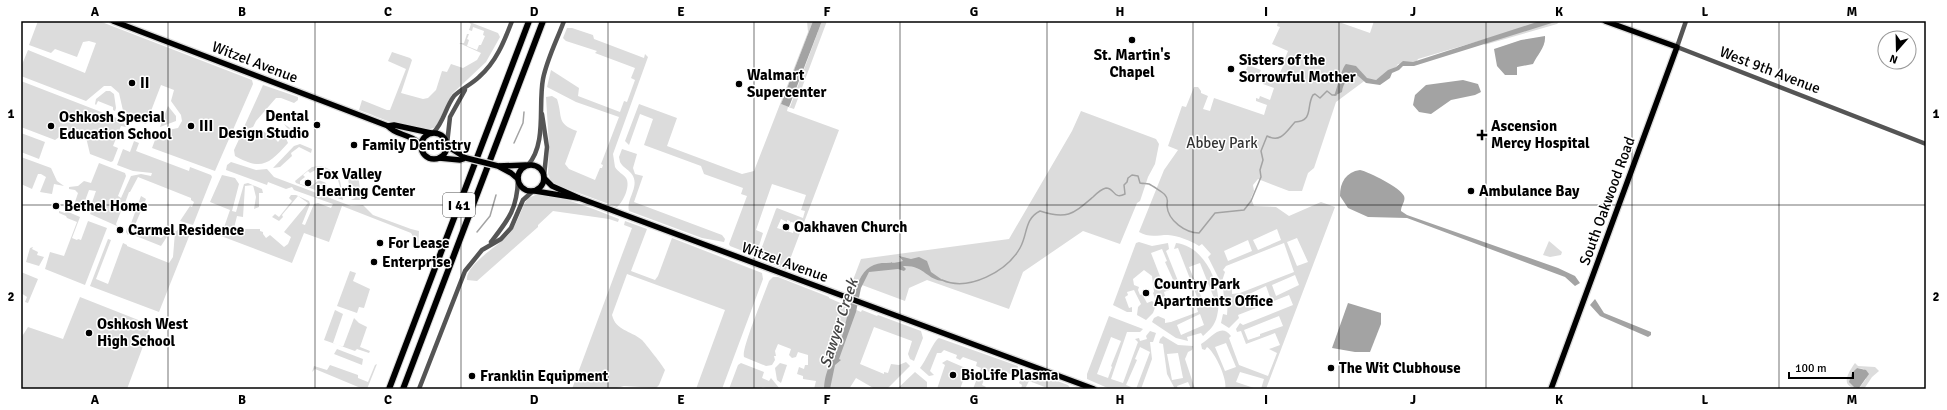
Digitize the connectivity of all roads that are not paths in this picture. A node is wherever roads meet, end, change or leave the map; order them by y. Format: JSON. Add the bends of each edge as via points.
{"nodes":[{"id":1,"x":112,"y":21,"type":"edge"},
{"id":2,"x":512,"y":21,"type":"edge"},
{"id":3,"x":529,"y":21,"type":"edge"},
{"id":4,"x":543,"y":21,"type":"edge"},
{"id":5,"x":564,"y":21,"type":"edge"},
{"id":6,"x":1605,"y":21,"type":"edge"},
{"id":7,"x":1686,"y":21,"type":"edge"},
{"id":8,"x":1677,"y":47,"type":"junction"},
{"id":9,"x":465,"y":89,"type":"junction"},
{"id":10,"x":541,"y":111,"type":"junction"},
{"id":11,"x":388,"y":126,"type":"junction"},
{"id":12,"x":432,"y":133,"type":"junction"},
{"id":13,"x":1926,"y":144,"type":"edge"},
{"id":14,"x":447,"y":145,"type":"junction"},
{"id":15,"x":422,"y":146,"type":"junction"},
{"id":16,"x":440,"y":158,"type":"junction"},
{"id":17,"x":466,"y":158,"type":"junction"},
{"id":18,"x":527,"y":165,"type":"junction"},
{"id":19,"x":498,"y":166,"type":"junction"},
{"id":20,"x":544,"y":177,"type":"junction"},
{"id":21,"x":518,"y":180,"type":"junction"},
{"id":22,"x":534,"y":191,"type":"junction"},
{"id":23,"x":579,"y":198,"type":"junction"},
{"id":24,"x":490,"y":244,"type":"junction"},
{"id":25,"x":389,"y":389,"type":"edge"},
{"id":26,"x":403,"y":389,"type":"edge"},
{"id":27,"x":419,"y":389,"type":"edge"},
{"id":28,"x":1094,"y":389,"type":"edge"},
{"id":29,"x":1551,"y":389,"type":"edge"}],
"edges":[{"from":1,"to":11,"type":"main road","name":"Witzel Avenue"},
{"from":2,"to":9,"type":"street","via":[[495,58]]},
{"from":3,"to":25,"type":"highway","number":"I 41"},
{"from":4,"to":26,"type":"highway","number":"I 41"},
{"from":5,"to":10,"type":"street","via":[[543,77]]},
{"from":6,"to":8,"type":"main road","name":"West 9th Avenue"},
{"from":7,"to":8,"type":"street","name":"South Oakwood Road"},
{"from":8,"to":13,"type":"street","name":"West 9th Avenue"},
{"from":8,"to":29,"type":"main road","name":"South Oakwood Road"},
{"from":9,"to":12,"type":"street","via":[[453,97],[440,126]]},
{"from":9,"to":14,"type":"street","via":[[450,117]]},
{"from":10,"to":18,"type":"street","via":[[537,154]]},
{"from":10,"to":20,"type":"street","via":[[546,147]]},
{"from":11,"to":12,"type":"main road","name":"Witzel Avenue"},
{"from":11,"to":15,"type":"main road","name":"Witzel Avenue","via":[[391,130],[412,137]]},
{"from":12,"to":14,"type":"main road","via":[[440,135]]},
{"from":12,"to":15,"type":"main road","via":[[424,139]]},
{"from":14,"to":16,"type":"main road"},
{"from":14,"to":17,"type":"main road"},
{"from":15,"to":16,"type":"main road","via":[[427,157]]},
{"from":16,"to":17,"type":"main road"},
{"from":17,"to":19,"type":"main road","bridge":true},
{"from":18,"to":19,"type":"main road"},
{"from":18,"to":20,"type":"main road","via":[[539,168]]},
{"from":18,"to":21,"type":"main road","via":[[521,169]]},
{"from":19,"to":21,"type":"main road"},
{"from":20,"to":22,"type":"main road","via":[[542,185]]},
{"from":20,"to":23,"type":"main road","name":"Witzel Avenue","via":[[552,186]]},
{"from":21,"to":22,"type":"main road","via":[[523,188]]},
{"from":21,"to":24,"type":"street","via":[[512,213]]},
{"from":22,"to":23,"type":"main road","name":"Witzel Avenue"},
{"from":22,"to":24,"type":"street","via":[[524,200],[511,228],[501,239]]},
{"from":23,"to":28,"type":"main road","name":"Witzel Avenue"},
{"from":24,"to":27,"type":"street","via":[[477,255],[465,271]]}]}
